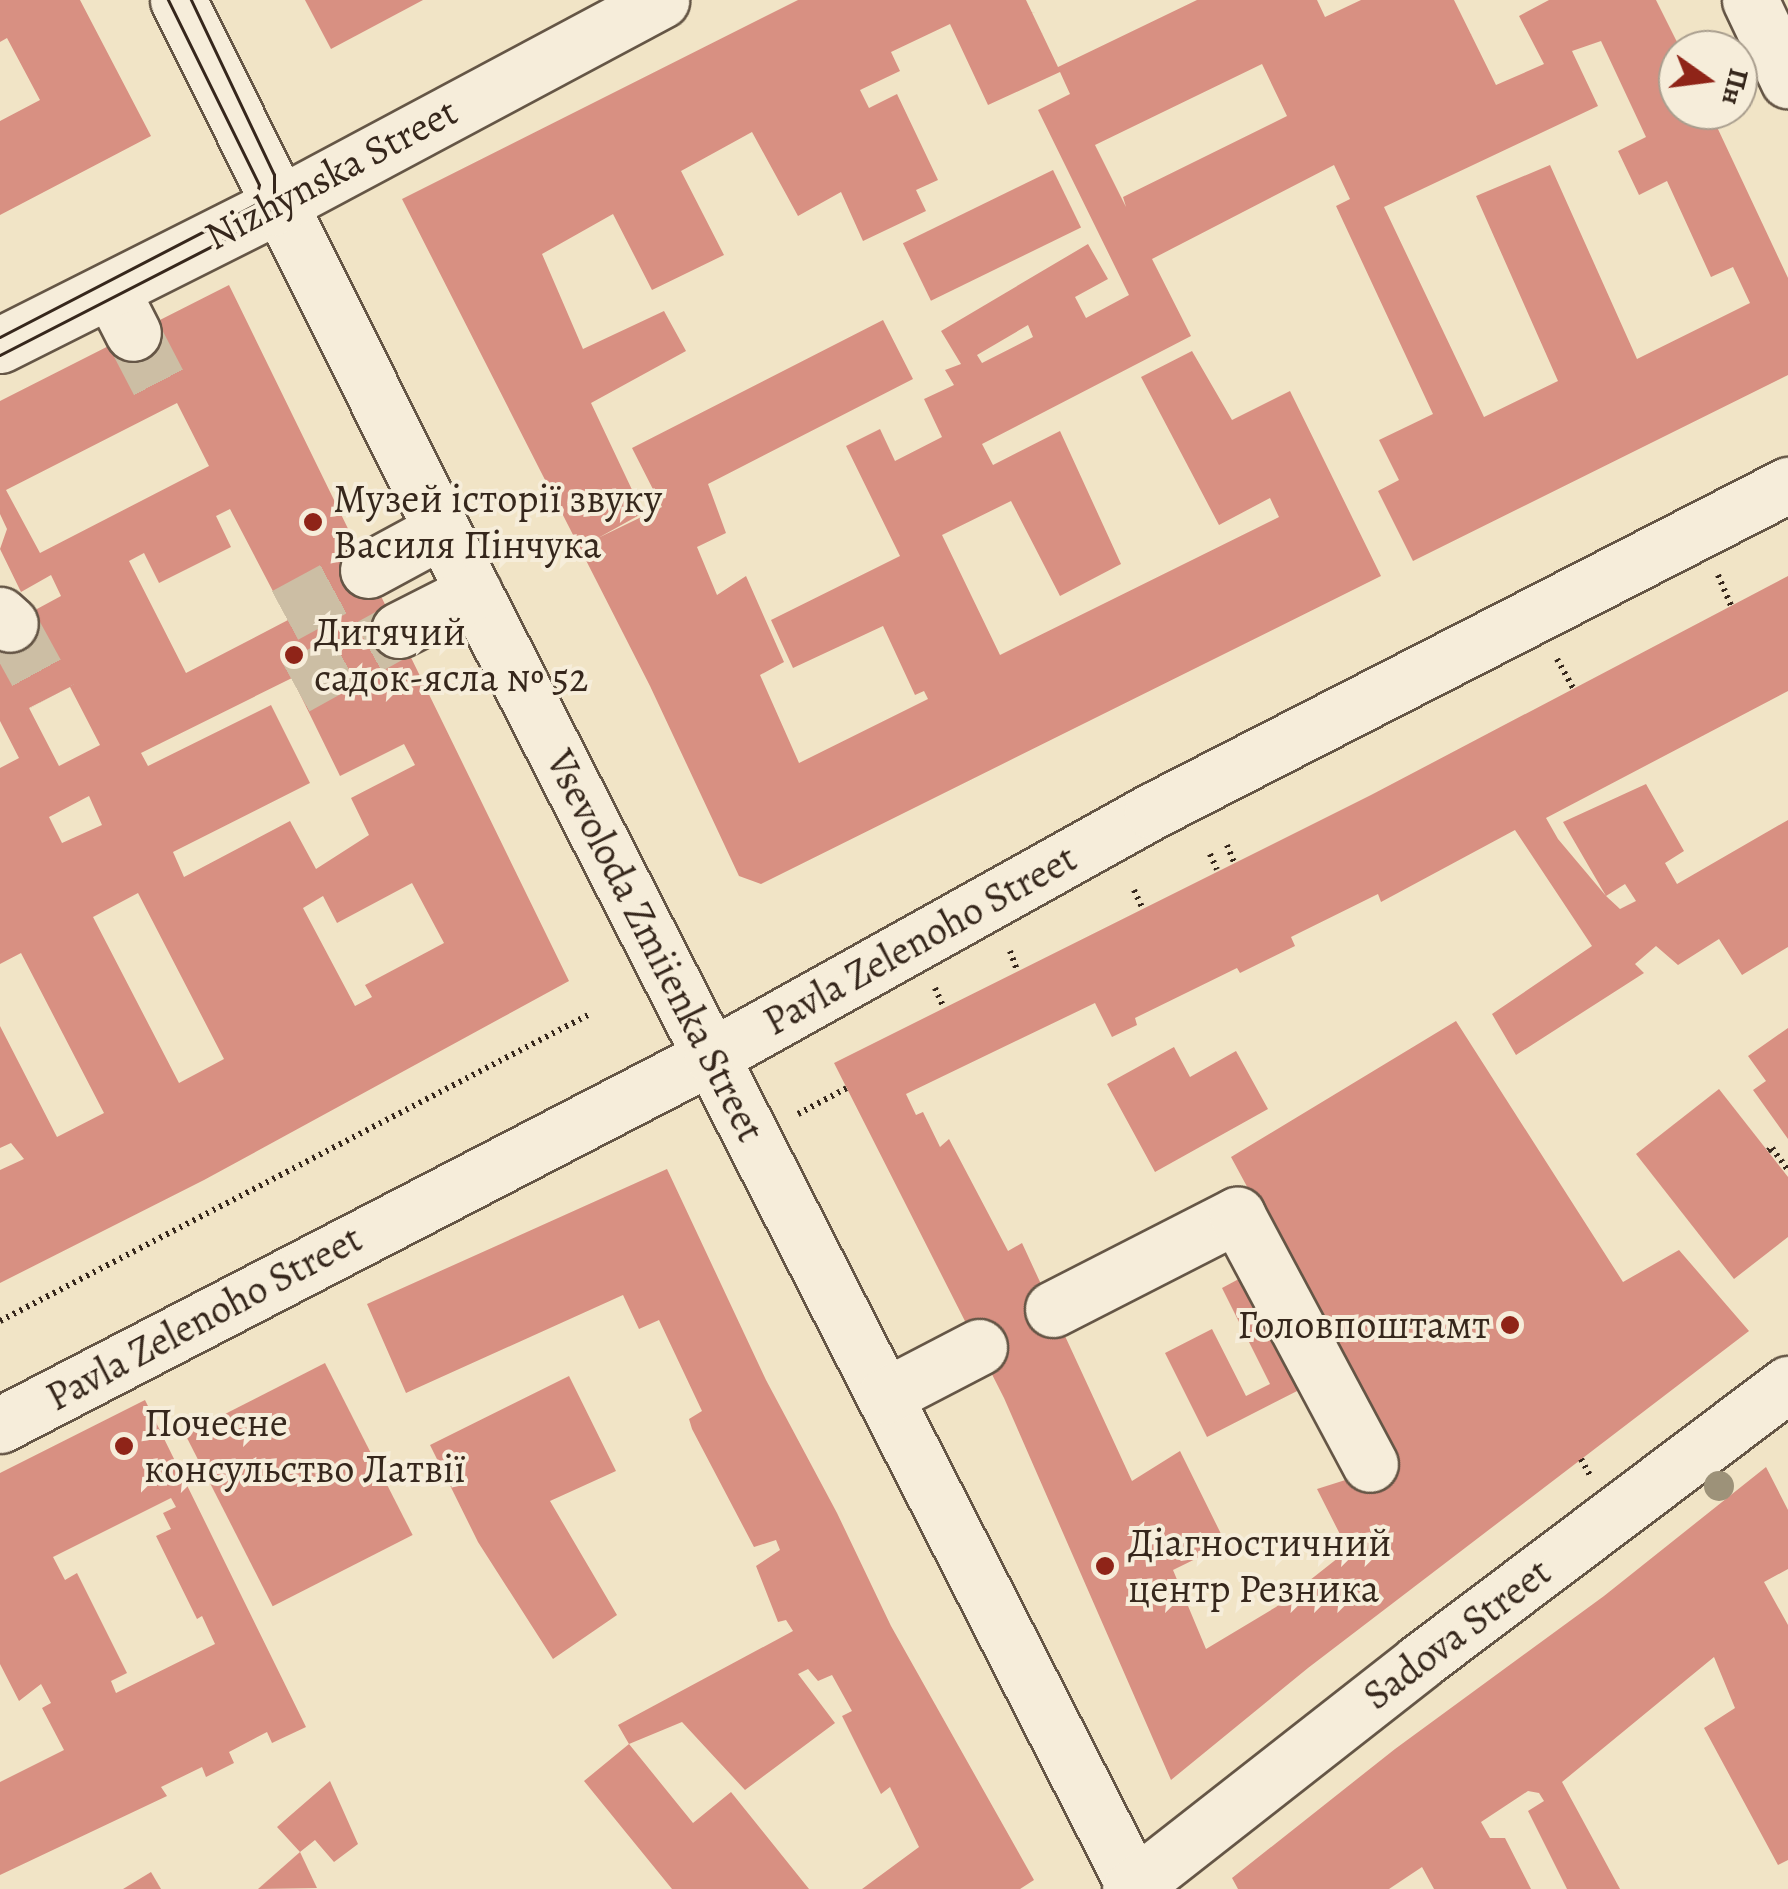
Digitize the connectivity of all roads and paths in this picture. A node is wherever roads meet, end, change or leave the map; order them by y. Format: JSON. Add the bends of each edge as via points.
{"nodes":[{"id":1,"x":178,"y":0,"type":"edge"},
{"id":2,"x":661,"y":0,"type":"edge"},
{"id":3,"x":1750,"y":0,"type":"edge"},
{"id":4,"x":1788,"y":80,"type":"edge"},
{"id":5,"x":278,"y":204,"type":"junction"},
{"id":6,"x":0,"y":345,"type":"edge"},
{"id":7,"x":1788,"y":485,"type":"edge"},
{"id":8,"x":442,"y":530,"type":"junction"},
{"id":9,"x":368,"y":570,"type":"tunnel mouth"},
{"id":10,"x":1718,"y":575,"type":"dead end"},
{"id":11,"x":474,"y":592,"type":"junction"},
{"id":12,"x":1730,"y":606,"type":"dead end"},
{"id":13,"x":399,"y":630,"type":"tunnel mouth"},
{"id":14,"x":1556,"y":659,"type":"dead end"},
{"id":15,"x":1573,"y":688,"type":"dead end"},
{"id":16,"x":1227,"y":846,"type":"dead end"},
{"id":17,"x":1210,"y":854,"type":"dead end"},
{"id":18,"x":1234,"y":862,"type":"dead end"},
{"id":19,"x":1218,"y":870,"type":"dead end"},
{"id":20,"x":1134,"y":890,"type":"dead end"},
{"id":21,"x":1142,"y":908,"type":"dead end"},
{"id":22,"x":1010,"y":952,"type":"dead end"},
{"id":23,"x":1018,"y":970,"type":"dead end"},
{"id":24,"x":935,"y":988,"type":"dead end"},
{"id":25,"x":944,"y":1008,"type":"dead end"},
{"id":26,"x":590,"y":1014,"type":"dead end"},
{"id":27,"x":712,"y":1056,"type":"junction"},
{"id":28,"x":847,"y":1088,"type":"dead end"},
{"id":29,"x":798,"y":1114,"type":"dead end"},
{"id":30,"x":1768,"y":1151,"type":"dead end"},
{"id":31,"x":1788,"y":1170,"type":"edge"},
{"id":32,"x":1053,"y":1310,"type":"dead end"},
{"id":33,"x":0,"y":1320,"type":"edge"},
{"id":34,"x":980,"y":1347,"type":"dead end"},
{"id":35,"x":1788,"y":1384,"type":"edge"},
{"id":36,"x":885,"y":1396,"type":"junction"},
{"id":37,"x":0,"y":1425,"type":"edge"},
{"id":38,"x":1370,"y":1464,"type":"dead end"},
{"id":39,"x":1134,"y":1888,"type":"edge"}],
"edges":[{"from":1,"to":5,"type":"street","name":"Vsevoloda Zmiienka Street"},
{"from":2,"to":5,"type":"street","name":"Nizhynska Street"},
{"from":3,"to":4,"type":"street"},
{"from":5,"to":6,"type":"street","name":"Nizhynska Street","via":[[122,311]]},
{"from":5,"to":8,"type":"street","name":"Vsevoloda Zmiienka Street"},
{"from":7,"to":27,"type":"street","name":"Pavla Zelenoho Street","via":[[1152,810]]},
{"from":8,"to":9,"type":"street"},
{"from":8,"to":11,"type":"street","name":"Vsevoloda Zmiienka Street"},
{"from":10,"to":12,"type":"path"},
{"from":11,"to":13,"type":"street"},
{"from":11,"to":27,"type":"street","name":"Vsevoloda Zmiienka Street"},
{"from":14,"to":15,"type":"path"},
{"from":16,"to":18,"type":"path"},
{"from":17,"to":19,"type":"path"},
{"from":20,"to":21,"type":"path"},
{"from":22,"to":23,"type":"path"},
{"from":24,"to":25,"type":"path"},
{"from":26,"to":33,"type":"path"},
{"from":27,"to":36,"type":"street","name":"Vsevoloda Zmiienka Street"},
{"from":27,"to":37,"type":"street","name":"Pavla Zelenoho Street"},
{"from":28,"to":29,"type":"path"},
{"from":30,"to":31,"type":"path"},
{"from":32,"to":38,"type":"street","via":[[1237,1215]]},
{"from":34,"to":36,"type":"street"},
{"from":35,"to":39,"type":"street","name":"Sadova Street","via":[[1419,1662]]},
{"from":36,"to":39,"type":"street","name":"Vsevoloda Zmiienka Street"}]}
